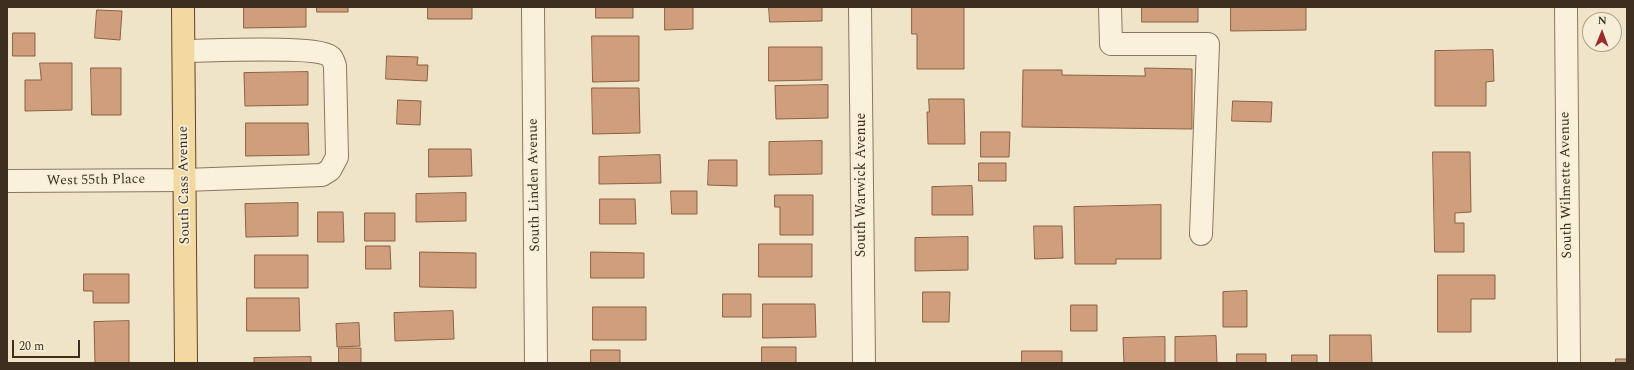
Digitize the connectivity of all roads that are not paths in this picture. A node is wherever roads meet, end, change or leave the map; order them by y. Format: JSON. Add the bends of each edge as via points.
{"nodes":[{"id":1,"x":183,"y":7,"type":"edge"},
{"id":2,"x":533,"y":7,"type":"edge"},
{"id":3,"x":860,"y":7,"type":"edge"},
{"id":4,"x":1110,"y":7,"type":"edge"},
{"id":5,"x":1566,"y":7,"type":"edge"},
{"id":6,"x":184,"y":51,"type":"junction"},
{"id":7,"x":185,"y":180,"type":"junction"},
{"id":8,"x":7,"y":181,"type":"edge"},
{"id":9,"x":1201,"y":234,"type":"dead end"},
{"id":10,"x":186,"y":363,"type":"edge"},
{"id":11,"x":536,"y":363,"type":"edge"},
{"id":12,"x":864,"y":363,"type":"edge"},
{"id":13,"x":1569,"y":363,"type":"edge"}],
"edges":[{"from":1,"to":6,"type":"main road","name":"South Cass Avenue"},
{"from":2,"to":11,"type":"street","name":"South Linden Avenue"},
{"from":3,"to":12,"type":"street","name":"South Warwick Avenue"},
{"from":4,"to":9,"type":"street","via":[[1110,44],[1208,44]]},
{"from":5,"to":13,"type":"street","name":"South Wilmette Avenue"},
{"from":6,"to":7,"type":"main road","name":"South Cass Avenue"},
{"from":6,"to":7,"type":"street","name":"West 55th Place","via":[[300,50],[320,52],[331,57],[335,66],[337,157],[330,170],[322,175]]},
{"from":7,"to":8,"type":"street","name":"West 55th Place"},
{"from":7,"to":10,"type":"main road","name":"South Cass Avenue"}]}
